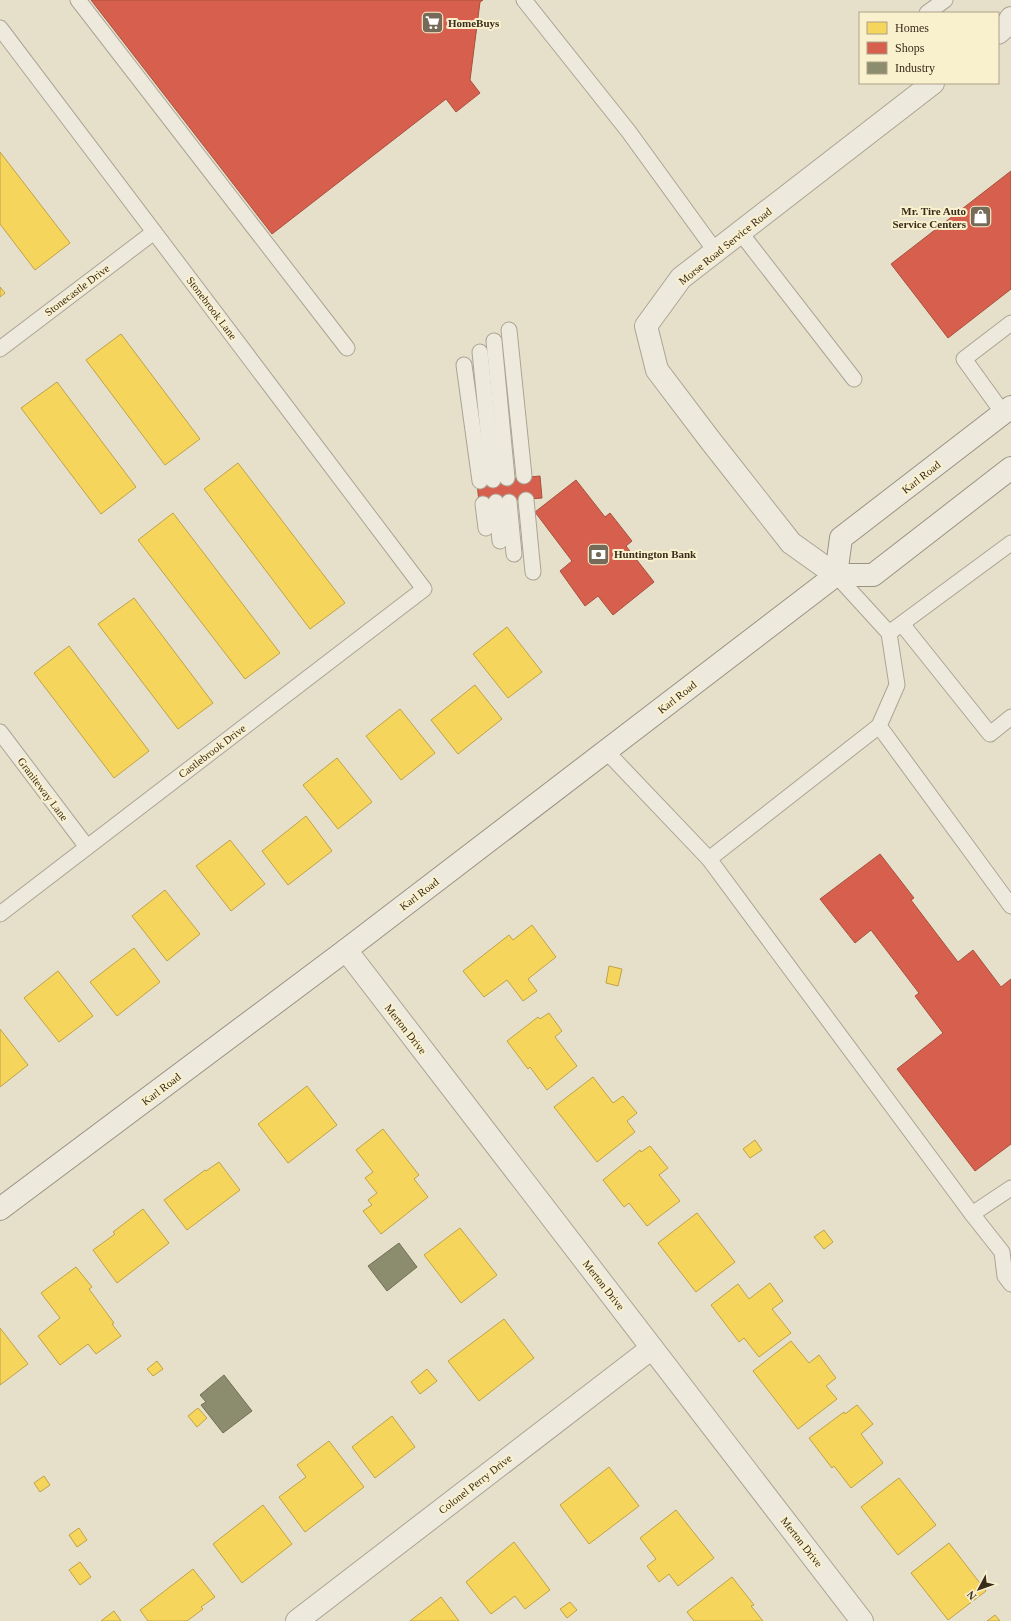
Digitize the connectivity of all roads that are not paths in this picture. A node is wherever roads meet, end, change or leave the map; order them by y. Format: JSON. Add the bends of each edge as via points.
{"nodes":[{"id":1,"x":78,"y":0,"type":"edge"},
{"id":2,"x":524,"y":0,"type":"edge"},
{"id":3,"x":945,"y":0,"type":"edge"},
{"id":4,"x":928,"y":12,"type":"edge"},
{"id":5,"x":0,"y":28,"type":"edge"},
{"id":6,"x":932,"y":84,"type":"edge"},
{"id":7,"x":154,"y":232,"type":"junction"},
{"id":8,"x":740,"y":232,"type":"junction"},
{"id":9,"x":716,"y":252,"type":"junction"},
{"id":10,"x":1011,"y":323,"type":"edge"},
{"id":11,"x":510,"y":330,"type":"dead end"},
{"id":12,"x":494,"y":341,"type":"dead end"},
{"id":13,"x":347,"y":348,"type":"dead end"},
{"id":14,"x":0,"y":349,"type":"edge"},
{"id":15,"x":480,"y":352,"type":"dead end"},
{"id":16,"x":464,"y":365,"type":"dead end"},
{"id":17,"x":854,"y":379,"type":"dead end"},
{"id":18,"x":1007,"y":410,"type":"edge"},
{"id":19,"x":1011,"y":468,"type":"edge"},
{"id":20,"x":524,"y":476,"type":"dead end"},
{"id":21,"x":493,"y":480,"type":"junction"},
{"id":22,"x":526,"y":500,"type":"dead end"},
{"id":23,"x":496,"y":503,"type":"junction"},
{"id":24,"x":486,"y":528,"type":"dead end"},
{"id":25,"x":500,"y":541,"type":"dead end"},
{"id":26,"x":1011,"y":543,"type":"edge"},
{"id":27,"x":514,"y":554,"type":"dead end"},
{"id":28,"x":534,"y":572,"type":"dead end"},
{"id":29,"x":836,"y":575,"type":"junction"},
{"id":30,"x":424,"y":589,"type":"joint"},
{"id":31,"x":902,"y":624,"type":"junction"},
{"id":32,"x":889,"y":633,"type":"junction"},
{"id":33,"x":1011,"y":718,"type":"edge"},
{"id":34,"x":879,"y":726,"type":"junction"},
{"id":35,"x":0,"y":732,"type":"edge"},
{"id":36,"x":607,"y":752,"type":"junction"},
{"id":37,"x":87,"y":847,"type":"junction"},
{"id":38,"x":709,"y":859,"type":"junction"},
{"id":39,"x":1011,"y":906,"type":"edge"},
{"id":40,"x":0,"y":914,"type":"edge"},
{"id":41,"x":346,"y":950,"type":"junction"},
{"id":42,"x":1011,"y":1188,"type":"edge"},
{"id":43,"x":0,"y":1209,"type":"edge"},
{"id":44,"x":972,"y":1214,"type":"junction"},
{"id":45,"x":1011,"y":1284,"type":"edge"},
{"id":46,"x":652,"y":1348,"type":"junction"},
{"id":47,"x":298,"y":1621,"type":"edge"},
{"id":48,"x":862,"y":1621,"type":"edge"}],
"edges":[{"from":1,"to":13,"type":"lane"},
{"from":2,"to":9,"type":"lane","via":[[629,132]]},
{"from":3,"to":4,"type":"lane"},
{"from":5,"to":7,"type":"lane","name":"Stonebrook Lane"},
{"from":6,"to":8,"type":"street","name":"Morse Road Service Road"},
{"from":7,"to":14,"type":"lane","name":"Stonecastle Drive"},
{"from":7,"to":30,"type":"lane","name":"Stonebrook Lane"},
{"from":8,"to":9,"type":"street","name":"Morse Road Service Road"},
{"from":8,"to":17,"type":"lane"},
{"from":9,"to":29,"type":"street","name":"Morse Road Service Road","via":[[681,278],[646,326],[657,370],[791,543]]},
{"from":10,"to":18,"type":"lane","via":[[964,359]]},
{"from":11,"to":20,"type":"lane"},
{"from":12,"to":21,"type":"lane"},
{"from":15,"to":21,"type":"lane"},
{"from":16,"to":21,"type":"lane"},
{"from":18,"to":29,"type":"street","name":"Karl Road","via":[[841,538]]},
{"from":19,"to":29,"type":"street","via":[[873,575]]},
{"from":22,"to":28,"type":"lane"},
{"from":23,"to":24,"type":"lane"},
{"from":23,"to":25,"type":"lane"},
{"from":23,"to":27,"type":"lane"},
{"from":26,"to":31,"type":"lane"},
{"from":29,"to":32,"type":"lane"},
{"from":29,"to":36,"type":"street","name":"Karl Road"},
{"from":30,"to":37,"type":"lane","name":"Castlebrook Drive"},
{"from":31,"to":32,"type":"lane"},
{"from":31,"to":33,"type":"lane","via":[[990,734]]},
{"from":32,"to":34,"type":"lane","via":[[897,685]]},
{"from":34,"to":38,"type":"lane"},
{"from":34,"to":39,"type":"lane"},
{"from":35,"to":37,"type":"lane","name":"Graniteway Lane"},
{"from":36,"to":38,"type":"lane"},
{"from":36,"to":41,"type":"street","name":"Karl Road"},
{"from":37,"to":40,"type":"lane","name":"Castlebrook Drive"},
{"from":38,"to":44,"type":"lane"},
{"from":41,"to":43,"type":"street","name":"Karl Road"},
{"from":41,"to":46,"type":"street","name":"Merton Drive"},
{"from":42,"to":44,"type":"lane"},
{"from":44,"to":45,"type":"lane","via":[[1002,1252],[1004,1276]]},
{"from":46,"to":47,"type":"street","name":"Colonel Perry Drive"},
{"from":46,"to":48,"type":"street","name":"Merton Drive"}]}
